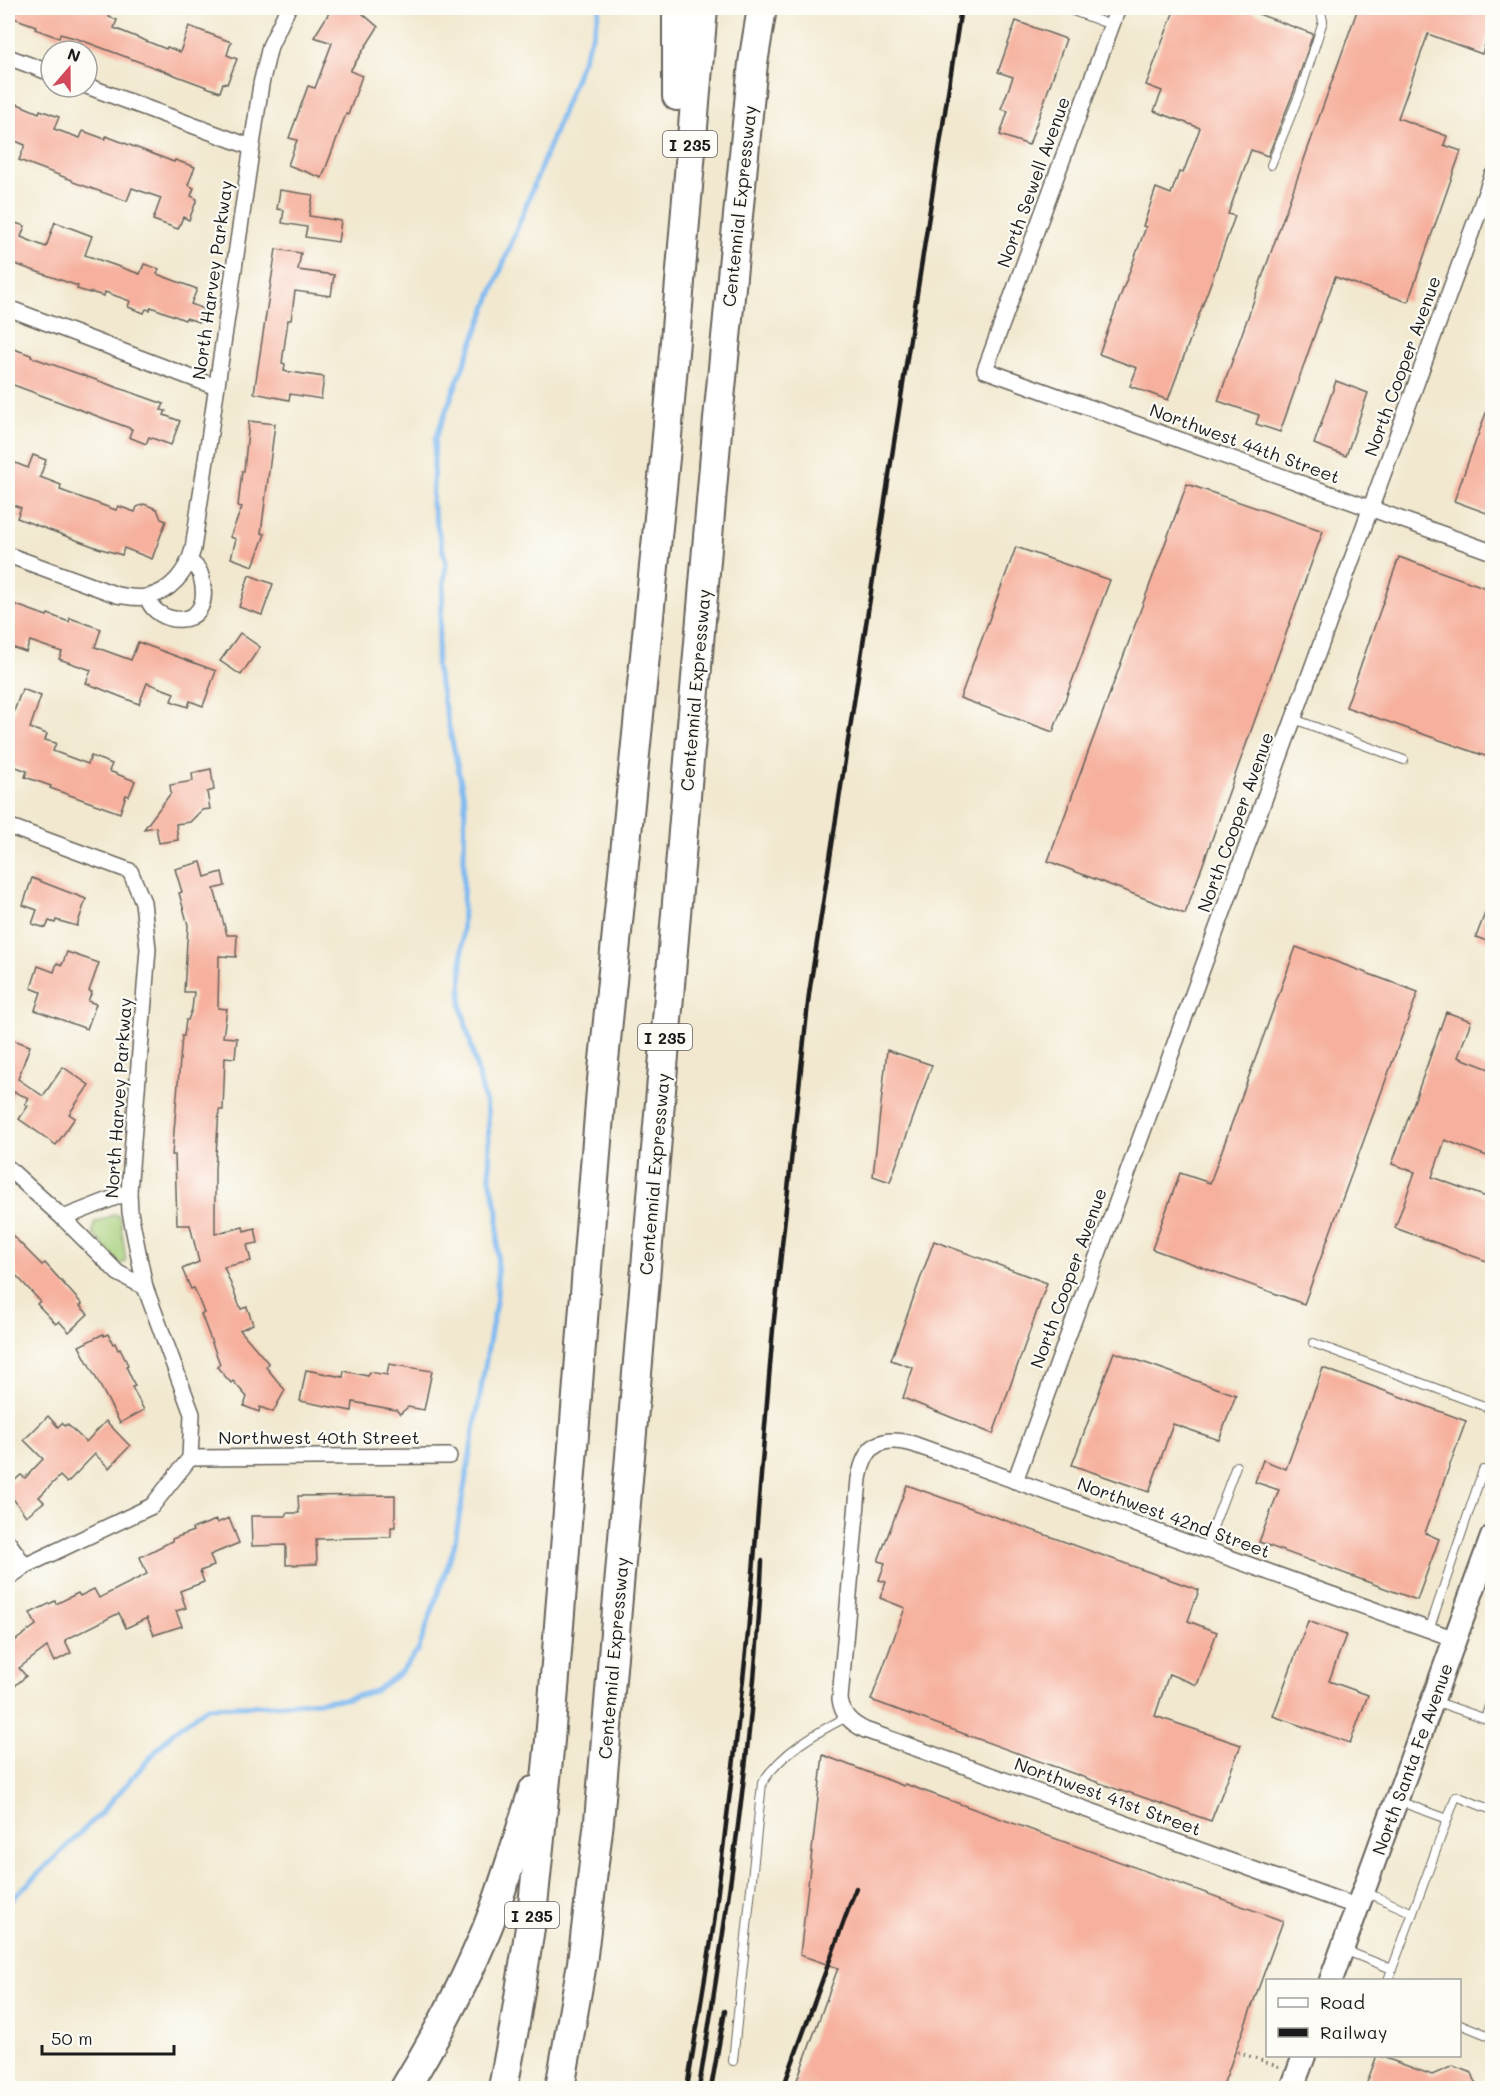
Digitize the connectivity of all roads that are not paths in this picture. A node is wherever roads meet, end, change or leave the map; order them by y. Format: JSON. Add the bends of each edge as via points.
{"nodes":[{"id":1,"x":288,"y":8,"type":"edge"},
{"id":2,"x":676,"y":8,"type":"edge"},
{"id":3,"x":703,"y":8,"type":"edge"},
{"id":4,"x":762,"y":8,"type":"edge"},
{"id":5,"x":1065,"y":8,"type":"edge"},
{"id":6,"x":1118,"y":8,"type":"edge"},
{"id":7,"x":1320,"y":8,"type":"edge"},
{"id":8,"x":1111,"y":25,"type":"junction"},
{"id":9,"x":8,"y":57,"type":"edge"},
{"id":10,"x":39,"y":69,"type":"edge"},
{"id":11,"x":99,"y":91,"type":"edge"},
{"id":12,"x":251,"y":147,"type":"junction"},
{"id":13,"x":1271,"y":165,"type":"dead end"},
{"id":14,"x":1492,"y":176,"type":"edge"},
{"id":15,"x":679,"y":281,"type":"junction"},
{"id":16,"x":8,"y":308,"type":"edge"},
{"id":17,"x":985,"y":370,"type":"joint"},
{"id":18,"x":216,"y":387,"type":"junction"},
{"id":19,"x":1371,"y":508,"type":"junction"},
{"id":20,"x":1492,"y":552,"type":"edge"},
{"id":21,"x":8,"y":555,"type":"edge"},
{"id":22,"x":190,"y":562,"type":"junction"},
{"id":23,"x":147,"y":597,"type":"junction"},
{"id":24,"x":1294,"y":719,"type":"junction"},
{"id":25,"x":1404,"y":760,"type":"dead end"},
{"id":26,"x":8,"y":826,"type":"edge"},
{"id":27,"x":8,"y":1168,"type":"edge"},
{"id":28,"x":129,"y":1192,"type":"junction"},
{"id":29,"x":63,"y":1218,"type":"junction"},
{"id":30,"x":145,"y":1287,"type":"junction"},
{"id":31,"x":1313,"y":1342,"type":"dead end"},
{"id":32,"x":1492,"y":1409,"type":"edge"},
{"id":33,"x":449,"y":1456,"type":"dead end"},
{"id":34,"x":190,"y":1458,"type":"junction"},
{"id":35,"x":1236,"y":1467,"type":"dead end"},
{"id":36,"x":1492,"y":1474,"type":"edge"},
{"id":37,"x":1014,"y":1481,"type":"junction"},
{"id":38,"x":1492,"y":1537,"type":"edge"},
{"id":39,"x":8,"y":1542,"type":"edge"},
{"id":40,"x":1205,"y":1549,"type":"junction"},
{"id":41,"x":25,"y":1566,"type":"junction"},
{"id":42,"x":8,"y":1578,"type":"edge"},
{"id":43,"x":1429,"y":1629,"type":"junction"},
{"id":44,"x":1455,"y":1639,"type":"junction"},
{"id":45,"x":1492,"y":1698,"type":"edge"},
{"id":46,"x":1433,"y":1700,"type":"junction"},
{"id":47,"x":847,"y":1717,"type":"junction"},
{"id":48,"x":1489,"y":1720,"type":"edge"},
{"id":49,"x":550,"y":1740,"type":"junction"},
{"id":50,"x":1397,"y":1800,"type":"junction"},
{"id":51,"x":1492,"y":1810,"type":"edge"},
{"id":52,"x":1448,"y":1819,"type":"junction"},
{"id":53,"x":1361,"y":1899,"type":"junction"},
{"id":54,"x":1413,"y":1912,"type":"junction"},
{"id":55,"x":1342,"y":1949,"type":"junction"},
{"id":56,"x":1392,"y":1969,"type":"junction"},
{"id":57,"x":1331,"y":1979,"type":"edge"},
{"id":58,"x":1388,"y":1979,"type":"edge"},
{"id":59,"x":1461,"y":2024,"type":"edge"},
{"id":60,"x":1492,"y":2037,"type":"edge"},
{"id":61,"x":1303,"y":2057,"type":"edge"},
{"id":62,"x":733,"y":2061,"type":"dead end"},
{"id":63,"x":562,"y":2081,"type":"edge"},
{"id":64,"x":1294,"y":2083,"type":"edge"},
{"id":65,"x":405,"y":2088,"type":"edge"},
{"id":66,"x":503,"y":2088,"type":"edge"}],
"edges":[{"from":1,"to":12,"type":"street","name":"North Harvey Parkway","via":[[265,64]]},
{"from":2,"to":15,"type":"highway"},
{"from":3,"to":15,"type":"highway","number":"I 235"},
{"from":4,"to":63,"type":"highway","name":"Centennial Expressway","number":"I 235","via":[[753,63],[718,419],[599,1821],[582,1963]]},
{"from":5,"to":8,"type":"lane"},
{"from":6,"to":8,"type":"street","name":"North Sewell Avenue"},
{"from":7,"to":13,"type":"lane","via":[[1323,21]]},
{"from":8,"to":17,"type":"street","name":"North Sewell Avenue"},
{"from":9,"to":10,"type":"street"},
{"from":11,"to":12,"type":"street"},
{"from":12,"to":18,"type":"street","name":"North Harvey Parkway"},
{"from":14,"to":19,"type":"street","name":"North Cooper Avenue"},
{"from":15,"to":49,"type":"highway","number":"I 235","via":[[666,448],[601,1090]]},
{"from":16,"to":18,"type":"street"},
{"from":17,"to":19,"type":"street","name":"Northwest 44th Street"},
{"from":18,"to":22,"type":"street","name":"North Harvey Parkway"},
{"from":19,"to":20,"type":"street","name":"Northwest 44th Street"},
{"from":19,"to":24,"type":"street","name":"North Cooper Avenue"},
{"from":21,"to":23,"type":"street","via":[[117,595]]},
{"from":22,"to":23,"type":"street","via":[[176,581]]},
{"from":22,"to":23,"type":"street","via":[[201,573],[204,599],[193,616],[183,619],[159,613],[149,605]]},
{"from":24,"to":25,"type":"lane"},
{"from":24,"to":37,"type":"street","name":"North Cooper Avenue"},
{"from":26,"to":28,"type":"street","name":"North Harvey Parkway","via":[[130,871],[143,902],[148,949]]},
{"from":27,"to":29,"type":"street"},
{"from":28,"to":29,"type":"street"},
{"from":28,"to":30,"type":"street","name":"North Harvey Parkway"},
{"from":29,"to":30,"type":"street","via":[[118,1273]]},
{"from":30,"to":34,"type":"street","name":"North Harvey Parkway","via":[[192,1414]]},
{"from":31,"to":32,"type":"lane"},
{"from":33,"to":34,"type":"street","name":"Northwest 40th Street"},
{"from":34,"to":41,"type":"street","via":[[152,1506]]},
{"from":35,"to":40,"type":"lane"},
{"from":36,"to":43,"type":"lane","via":[[1483,1470]]},
{"from":37,"to":40,"type":"street","name":"Northwest 42nd Street"},
{"from":37,"to":47,"type":"street","name":"Northwest 42nd Street","via":[[900,1440],[878,1443],[864,1458],[840,1699]]},
{"from":38,"to":44,"type":"main road","name":"North Santa Fe Avenue"},
{"from":39,"to":41,"type":"street"},
{"from":40,"to":43,"type":"street","name":"Northwest 42nd Street"},
{"from":41,"to":42,"type":"street"},
{"from":43,"to":44,"type":"street","name":"Northwest 42nd Street"},
{"from":44,"to":46,"type":"main road","name":"North Santa Fe Avenue"},
{"from":45,"to":48,"type":"lane"},
{"from":46,"to":48,"type":"lane"},
{"from":46,"to":50,"type":"main road","name":"North Santa Fe Avenue"},
{"from":47,"to":53,"type":"street","name":"Northwest 41st Street","via":[[872,1732]]},
{"from":47,"to":62,"type":"lane","via":[[809,1738],[770,1771],[762,1783]]},
{"from":49,"to":65,"type":"highway","via":[[493,1913],[458,1993]]},
{"from":49,"to":66,"type":"highway","number":"I 235","via":[[532,1915]]},
{"from":50,"to":52,"type":"lane"},
{"from":50,"to":53,"type":"main road","name":"North Santa Fe Avenue"},
{"from":51,"to":52,"type":"lane","via":[[1456,1797]]},
{"from":52,"to":54,"type":"lane"},
{"from":53,"to":54,"type":"lane"},
{"from":53,"to":55,"type":"main road","name":"North Santa Fe Avenue"},
{"from":54,"to":56,"type":"lane"},
{"from":55,"to":56,"type":"lane"},
{"from":55,"to":57,"type":"main road","name":"North Santa Fe Avenue"},
{"from":56,"to":58,"type":"lane"},
{"from":59,"to":60,"type":"lane"},
{"from":61,"to":64,"type":"main road"}]}
